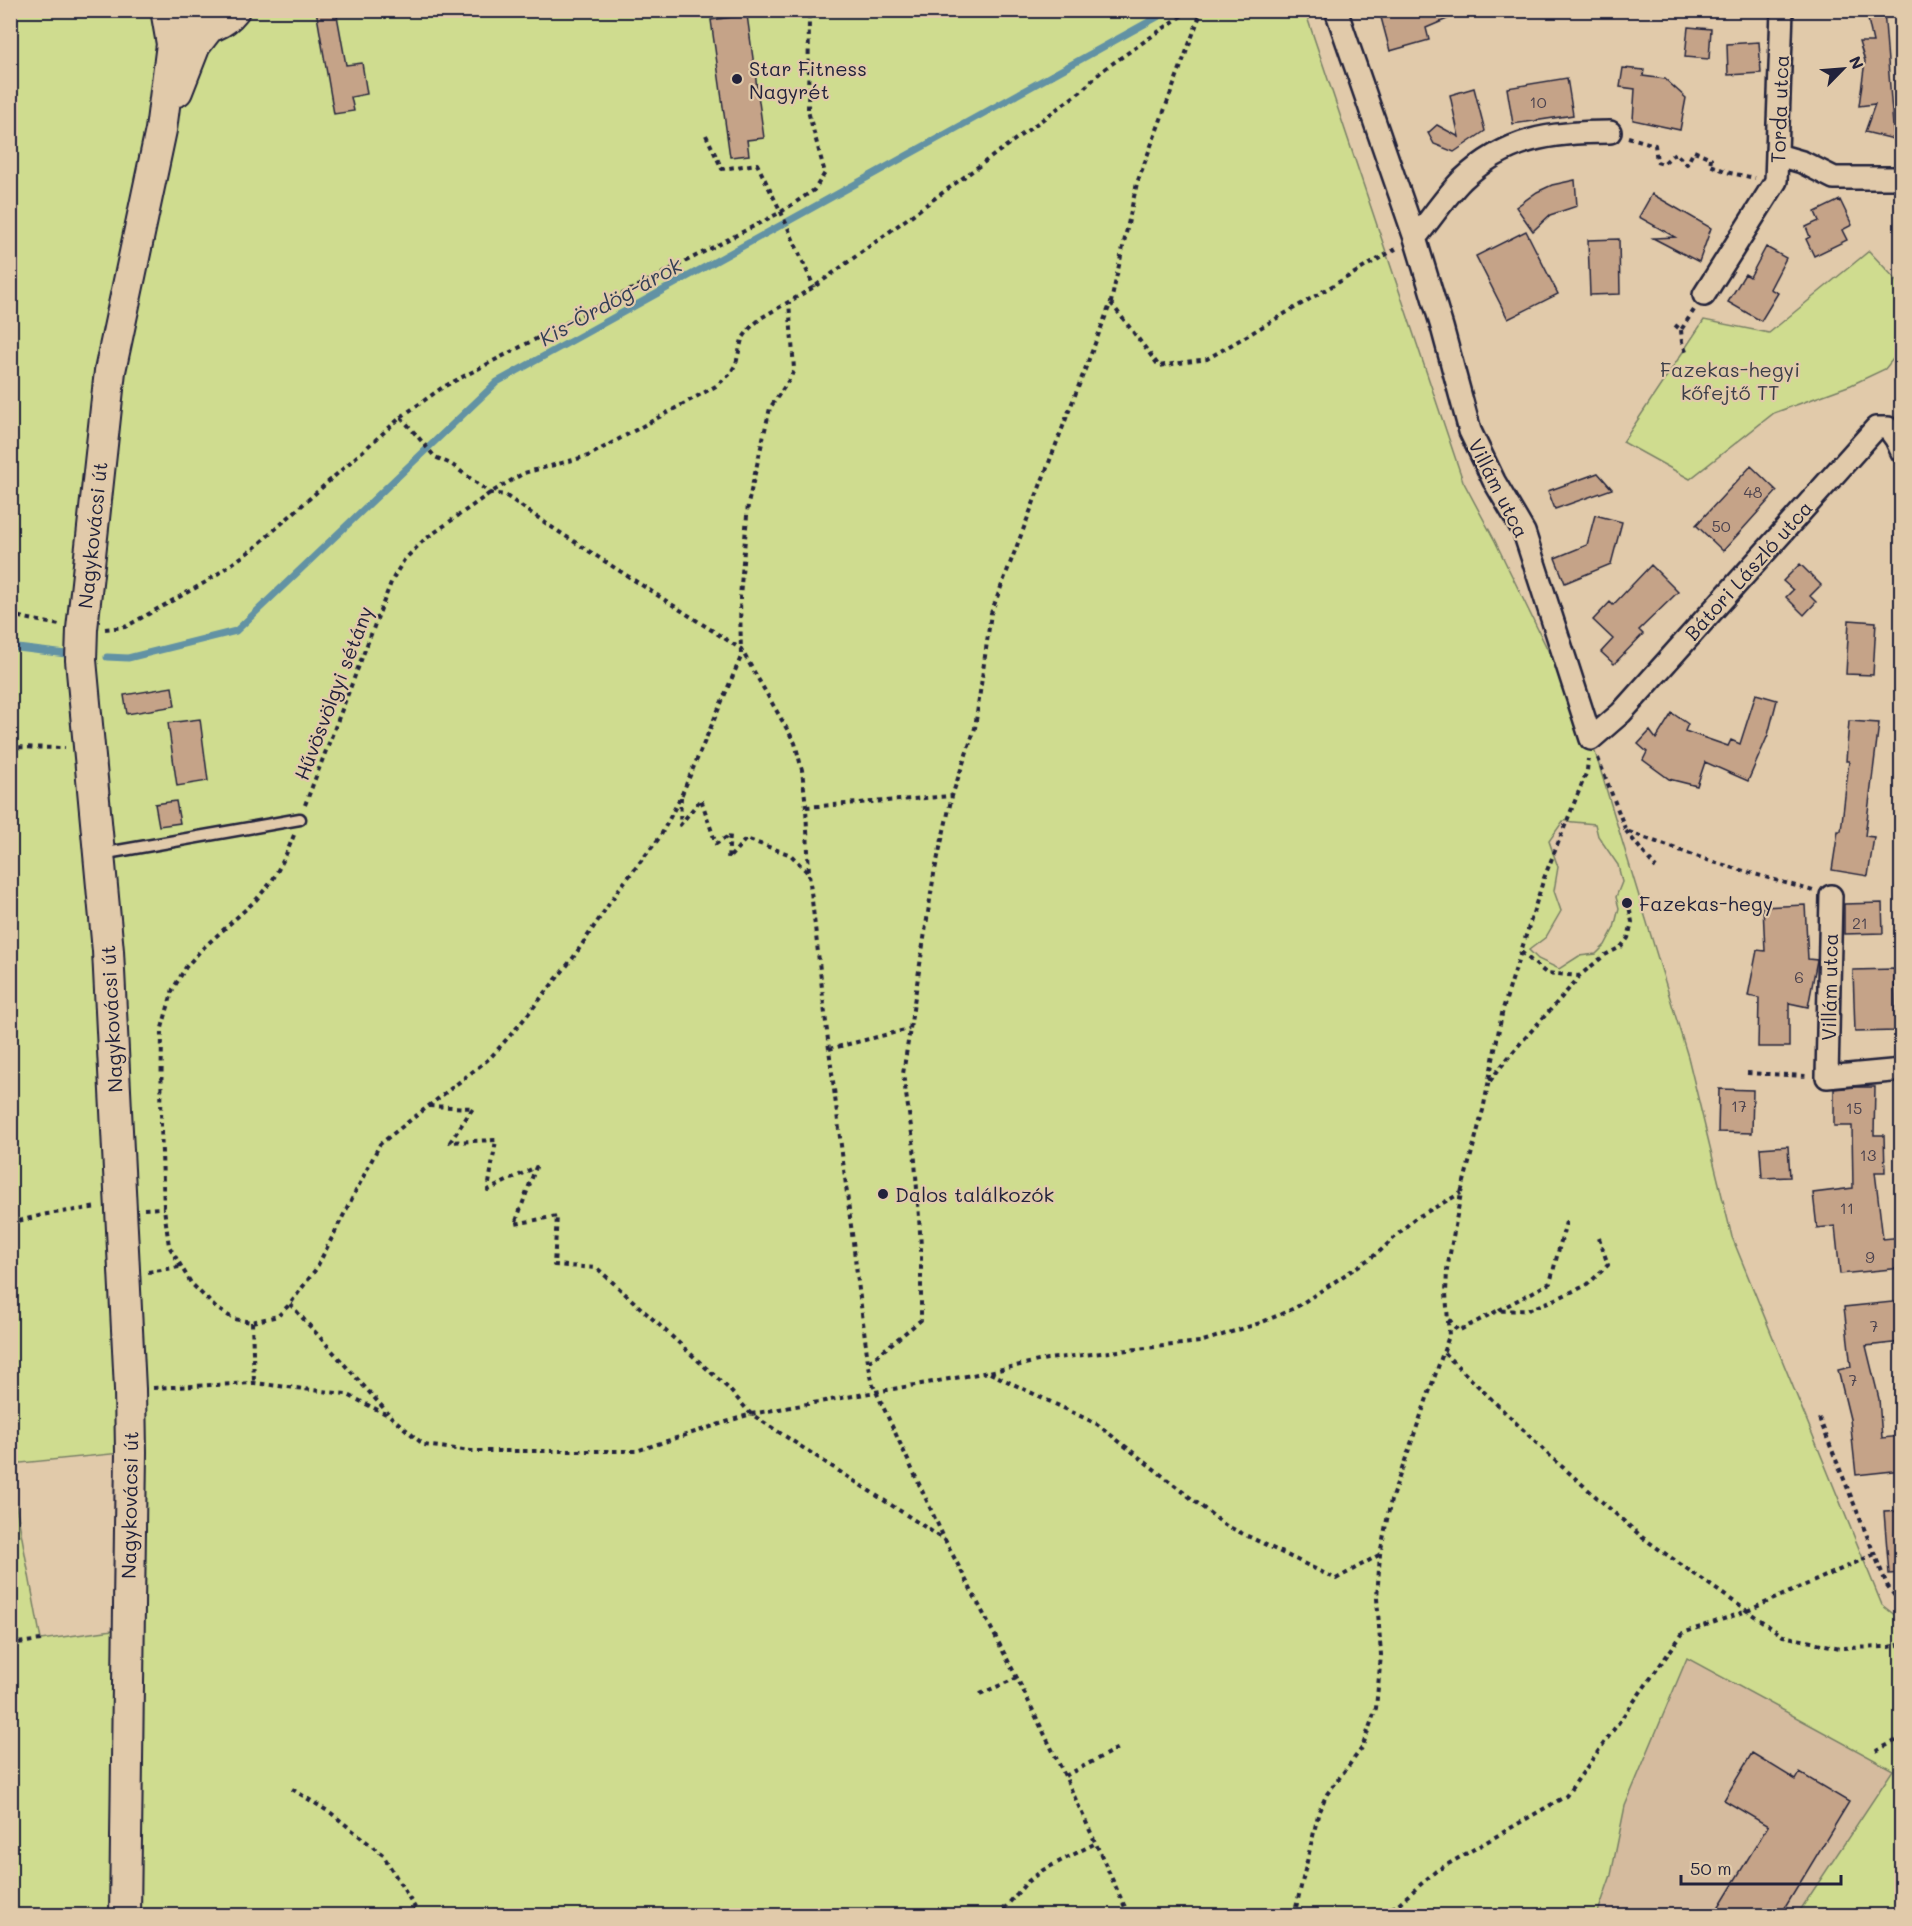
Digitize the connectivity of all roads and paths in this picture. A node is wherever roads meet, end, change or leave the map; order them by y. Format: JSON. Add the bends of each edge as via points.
{"nodes":[{"id":1,"x":811,"y":10,"type":"edge"},
{"id":2,"x":1190,"y":10,"type":"edge"},
{"id":3,"x":1202,"y":10,"type":"edge"},
{"id":4,"x":1336,"y":10,"type":"edge"},
{"id":5,"x":1782,"y":10,"type":"edge"},
{"id":6,"x":165,"y":13,"type":"edge"},
{"id":7,"x":228,"y":16,"type":"edge"},
{"id":8,"x":161,"y":130,"type":"junction"},
{"id":9,"x":1610,"y":132,"type":"joint"},
{"id":10,"x":706,"y":135,"type":"dead end"},
{"id":11,"x":1778,"y":156,"type":"junction"},
{"id":12,"x":1730,"y":173,"type":"dead end"},
{"id":13,"x":1902,"y":178,"type":"edge"},
{"id":14,"x":781,"y":212,"type":"junction"},
{"id":15,"x":1416,"y":237,"type":"junction"},
{"id":16,"x":814,"y":287,"type":"junction"},
{"id":17,"x":1704,"y":295,"type":"joint"},
{"id":18,"x":789,"y":302,"type":"junction"},
{"id":19,"x":1111,"y":302,"type":"junction"},
{"id":20,"x":1675,"y":325,"type":"dead end"},
{"id":21,"x":1682,"y":330,"type":"junction"},
{"id":22,"x":1687,"y":354,"type":"dead end"},
{"id":23,"x":401,"y":417,"type":"junction"},
{"id":24,"x":1902,"y":453,"type":"edge"},
{"id":25,"x":490,"y":493,"type":"junction"},
{"id":26,"x":10,"y":615,"type":"edge"},
{"id":27,"x":92,"y":629,"type":"junction"},
{"id":28,"x":741,"y":650,"type":"junction"},
{"id":29,"x":1591,"y":739,"type":"junction"},
{"id":30,"x":10,"y":747,"type":"edge"},
{"id":31,"x":90,"y":748,"type":"junction"},
{"id":32,"x":682,"y":794,"type":"junction"},
{"id":33,"x":952,"y":796,"type":"junction"},
{"id":34,"x":806,"y":807,"type":"junction"},
{"id":35,"x":300,"y":819,"type":"junction"},
{"id":36,"x":1626,"y":831,"type":"junction"},
{"id":37,"x":100,"y":854,"type":"junction"},
{"id":38,"x":1656,"y":868,"type":"dead end"},
{"id":39,"x":809,"y":874,"type":"junction"},
{"id":40,"x":1793,"y":884,"type":"dead end"},
{"id":41,"x":1831,"y":896,"type":"dead end"},
{"id":42,"x":1629,"y":906,"type":"dead end"},
{"id":43,"x":1521,"y":952,"type":"junction"},
{"id":44,"x":1579,"y":976,"type":"junction"},
{"id":45,"x":909,"y":1029,"type":"junction"},
{"id":46,"x":829,"y":1049,"type":"junction"},
{"id":47,"x":1902,"y":1070,"type":"edge"},
{"id":48,"x":1747,"y":1073,"type":"dead end"},
{"id":49,"x":1827,"y":1077,"type":"junction"},
{"id":50,"x":1488,"y":1083,"type":"junction"},
{"id":51,"x":428,"y":1106,"type":"junction"},
{"id":52,"x":1461,"y":1193,"type":"junction"},
{"id":53,"x":121,"y":1210,"type":"junction"},
{"id":54,"x":1567,"y":1218,"type":"dead end"},
{"id":55,"x":10,"y":1223,"type":"edge"},
{"id":56,"x":1599,"y":1238,"type":"dead end"},
{"id":57,"x":180,"y":1267,"type":"junction"},
{"id":58,"x":125,"y":1276,"type":"junction"},
{"id":59,"x":290,"y":1304,"type":"junction"},
{"id":60,"x":1497,"y":1311,"type":"junction"},
{"id":61,"x":1448,"y":1318,"type":"junction"},
{"id":62,"x":252,"y":1322,"type":"junction"},
{"id":63,"x":1444,"y":1353,"type":"junction"},
{"id":64,"x":868,"y":1362,"type":"junction"},
{"id":65,"x":989,"y":1372,"type":"junction"},
{"id":66,"x":254,"y":1383,"type":"junction"},
{"id":67,"x":130,"y":1389,"type":"junction"},
{"id":68,"x":875,"y":1392,"type":"junction"},
{"id":69,"x":750,"y":1414,"type":"junction"},
{"id":70,"x":390,"y":1416,"type":"junction"},
{"id":71,"x":1819,"y":1418,"type":"dead end"},
{"id":72,"x":945,"y":1540,"type":"junction"},
{"id":73,"x":1380,"y":1554,"type":"junction"},
{"id":74,"x":1875,"y":1554,"type":"junction"},
{"id":75,"x":1902,"y":1606,"type":"edge"},
{"id":76,"x":1747,"y":1611,"type":"junction"},
{"id":77,"x":41,"y":1640,"type":"dead end"},
{"id":78,"x":10,"y":1644,"type":"edge"},
{"id":79,"x":1902,"y":1644,"type":"edge"},
{"id":80,"x":1017,"y":1678,"type":"junction"},
{"id":81,"x":980,"y":1694,"type":"dead end"},
{"id":82,"x":1902,"y":1734,"type":"edge"},
{"id":83,"x":1118,"y":1748,"type":"dead end"},
{"id":84,"x":1876,"y":1751,"type":"dead end"},
{"id":85,"x":1065,"y":1776,"type":"junction"},
{"id":86,"x":292,"y":1789,"type":"dead end"},
{"id":87,"x":1096,"y":1843,"type":"junction"},
{"id":88,"x":125,"y":1916,"type":"edge"},
{"id":89,"x":420,"y":1916,"type":"edge"},
{"id":90,"x":998,"y":1916,"type":"edge"},
{"id":91,"x":1129,"y":1916,"type":"edge"},
{"id":92,"x":1294,"y":1916,"type":"edge"},
{"id":93,"x":1375,"y":1916,"type":"edge"}],
"edges":[{"from":1,"to":14,"type":"path","via":[[808,111],[825,173],[814,190]]},
{"from":2,"to":16,"type":"path","name":"Hűvösvölgyi sétány","via":[[1103,70],[1080,92]]},
{"from":3,"to":19,"type":"path","via":[[1137,183]]},
{"from":4,"to":15,"type":"street","name":"Villám utca"},
{"from":5,"to":11,"type":"street","name":"Torda utca"},
{"from":6,"to":7,"type":"street","via":[[181,25],[200,29]]},
{"from":6,"to":8,"type":"street","name":"Nagykovácsi út","via":[[172,44]]},
{"from":7,"to":8,"type":"street","name":"Nagykovácsi út","via":[[195,45]]},
{"from":8,"to":27,"type":"street","name":"Nagykovácsi út","via":[[110,370]]},
{"from":9,"to":12,"type":"path","via":[[1655,144],[1657,162],[1663,164],[1675,153],[1687,164],[1694,152],[1711,158],[1710,165]]},
{"from":9,"to":15,"type":"street","via":[[1553,134],[1504,149],[1460,182]]},
{"from":10,"to":14,"type":"path","via":[[722,169],[757,164]]},
{"from":11,"to":13,"type":"street","via":[[1802,162],[1834,178]]},
{"from":11,"to":17,"type":"street","name":"Torda utca","via":[[1776,181]]},
{"from":14,"to":16,"type":"path"},
{"from":14,"to":23,"type":"path","via":[[443,387]]},
{"from":15,"to":19,"type":"path","via":[[1207,359],[1158,366]]},
{"from":15,"to":29,"type":"street","name":"Villám utca","via":[[1470,431],[1524,532]]},
{"from":16,"to":18,"type":"path","name":"Hűvösvölgyi sétány"},
{"from":17,"to":21,"type":"path"},
{"from":18,"to":25,"type":"path","name":"Hűvösvölgyi sétány","via":[[750,327],[742,339],[736,364],[716,386],[588,456],[524,472]]},
{"from":18,"to":28,"type":"path","via":[[794,369],[770,408],[748,504],[740,597]]},
{"from":19,"to":33,"type":"path","via":[[991,613],[975,728]]},
{"from":20,"to":21,"type":"path"},
{"from":21,"to":22,"type":"path"},
{"from":23,"to":25,"type":"path","via":[[435,457]]},
{"from":23,"to":27,"type":"path","via":[[253,549],[206,582],[125,627]]},
{"from":24,"to":29,"type":"street","name":"Bátori László utca","via":[[1888,428],[1876,428],[1620,713]]},
{"from":25,"to":28,"type":"path","via":[[505,495]]},
{"from":25,"to":35,"type":"path","name":"Hűvösvölgyi sétány","via":[[424,540],[404,560],[392,580]]},
{"from":26,"to":27,"type":"path"},
{"from":27,"to":31,"type":"street","name":"Nagykovácsi út","via":[[81,660]]},
{"from":28,"to":32,"type":"path","via":[[736,672]]},
{"from":28,"to":34,"type":"path","via":[[795,742]]},
{"from":29,"to":36,"type":"path"},
{"from":29,"to":43,"type":"path","via":[[1587,771],[1544,878]]},
{"from":30,"to":31,"type":"path"},
{"from":31,"to":37,"type":"street","name":"Nagykovácsi út"},
{"from":32,"to":39,"type":"path","via":[[680,825],[701,799],[716,844],[730,835],[728,858],[746,838],[791,855]]},
{"from":32,"to":51,"type":"path","via":[[660,837],[521,1023],[490,1058]]},
{"from":33,"to":34,"type":"path"},
{"from":33,"to":45,"type":"path","via":[[934,874]]},
{"from":34,"to":39,"type":"path"},
{"from":35,"to":37,"type":"lane"},
{"from":35,"to":57,"type":"path","name":"Hűvösvölgyi sétány","via":[[272,881],[186,967],[166,1010],[162,1028],[161,1104],[164,1208],[169,1246]]},
{"from":36,"to":38,"type":"path"},
{"from":36,"to":40,"type":"path"},
{"from":37,"to":53,"type":"street","name":"Nagykovácsi út"},
{"from":39,"to":46,"type":"path"},
{"from":41,"to":49,"type":"street","name":"Villám utca"},
{"from":42,"to":44,"type":"path","via":[[1632,922],[1628,938]]},
{"from":43,"to":44,"type":"path","via":[[1546,973]]},
{"from":43,"to":50,"type":"path","via":[[1503,1009]]},
{"from":44,"to":50,"type":"path"},
{"from":45,"to":46,"type":"path"},
{"from":45,"to":64,"type":"path","via":[[903,1074],[914,1147],[921,1320]]},
{"from":46,"to":64,"type":"path"},
{"from":47,"to":49,"type":"street"},
{"from":48,"to":49,"type":"path"},
{"from":50,"to":52,"type":"path"},
{"from":51,"to":59,"type":"path","via":[[380,1144],[316,1269]]},
{"from":51,"to":69,"type":"path","via":[[473,1108],[450,1142],[496,1140],[488,1190],[536,1167],[515,1224],[557,1216],[554,1265],[597,1268],[728,1388]]},
{"from":52,"to":61,"type":"path","via":[[1447,1270]]},
{"from":52,"to":65,"type":"path","via":[[1414,1219],[1378,1253],[1295,1308],[1260,1323],[1200,1342],[1047,1359]]},
{"from":53,"to":55,"type":"path","via":[[94,1206]]},
{"from":53,"to":58,"type":"street","name":"Nagykovácsi út"},
{"from":54,"to":60,"type":"path","via":[[1550,1283]]},
{"from":56,"to":60,"type":"path","via":[[1608,1265],[1587,1285],[1528,1310]]},
{"from":57,"to":58,"type":"path"},
{"from":57,"to":62,"type":"path","name":"Hűvösvölgyi sétány","via":[[216,1308],[234,1319]]},
{"from":58,"to":67,"type":"street","name":"Nagykovácsi út"},
{"from":59,"to":62,"type":"path","via":[[278,1316]]},
{"from":59,"to":70,"type":"path"},
{"from":60,"to":61,"type":"path","via":[[1458,1331]]},
{"from":61,"to":63,"type":"path"},
{"from":62,"to":66,"type":"path"},
{"from":63,"to":73,"type":"path","via":[[1391,1500]]},
{"from":63,"to":76,"type":"path","via":[[1643,1539]]},
{"from":64,"to":68,"type":"path"},
{"from":65,"to":68,"type":"path"},
{"from":65,"to":73,"type":"path","via":[[1097,1424],[1225,1525],[1336,1579]]},
{"from":66,"to":67,"type":"path"},
{"from":66,"to":70,"type":"path","via":[[346,1394]]},
{"from":67,"to":88,"type":"street","name":"Nagykovácsi út"},
{"from":68,"to":69,"type":"path"},
{"from":68,"to":72,"type":"path"},
{"from":69,"to":70,"type":"path","via":[[636,1451],[471,1451],[424,1445]]},
{"from":69,"to":72,"type":"path"},
{"from":71,"to":74,"type":"path"},
{"from":72,"to":80,"type":"path"},
{"from":73,"to":92,"type":"path","via":[[1377,1598],[1381,1655],[1376,1708],[1362,1748],[1319,1810]]},
{"from":74,"to":75,"type":"path","via":[[1887,1585]]},
{"from":74,"to":76,"type":"path"},
{"from":76,"to":79,"type":"path","via":[[1783,1636],[1840,1648]]},
{"from":76,"to":93,"type":"path","via":[[1683,1634],[1566,1796],[1436,1871],[1396,1906]]},
{"from":77,"to":78,"type":"path"},
{"from":80,"to":81,"type":"path"},
{"from":80,"to":85,"type":"path"},
{"from":82,"to":84,"type":"path"},
{"from":83,"to":85,"type":"path"},
{"from":85,"to":87,"type":"path"},
{"from":86,"to":89,"type":"path","via":[[331,1813],[383,1855]]},
{"from":87,"to":90,"type":"path","via":[[1043,1870],[1027,1882]]},
{"from":87,"to":91,"type":"path"}]}
